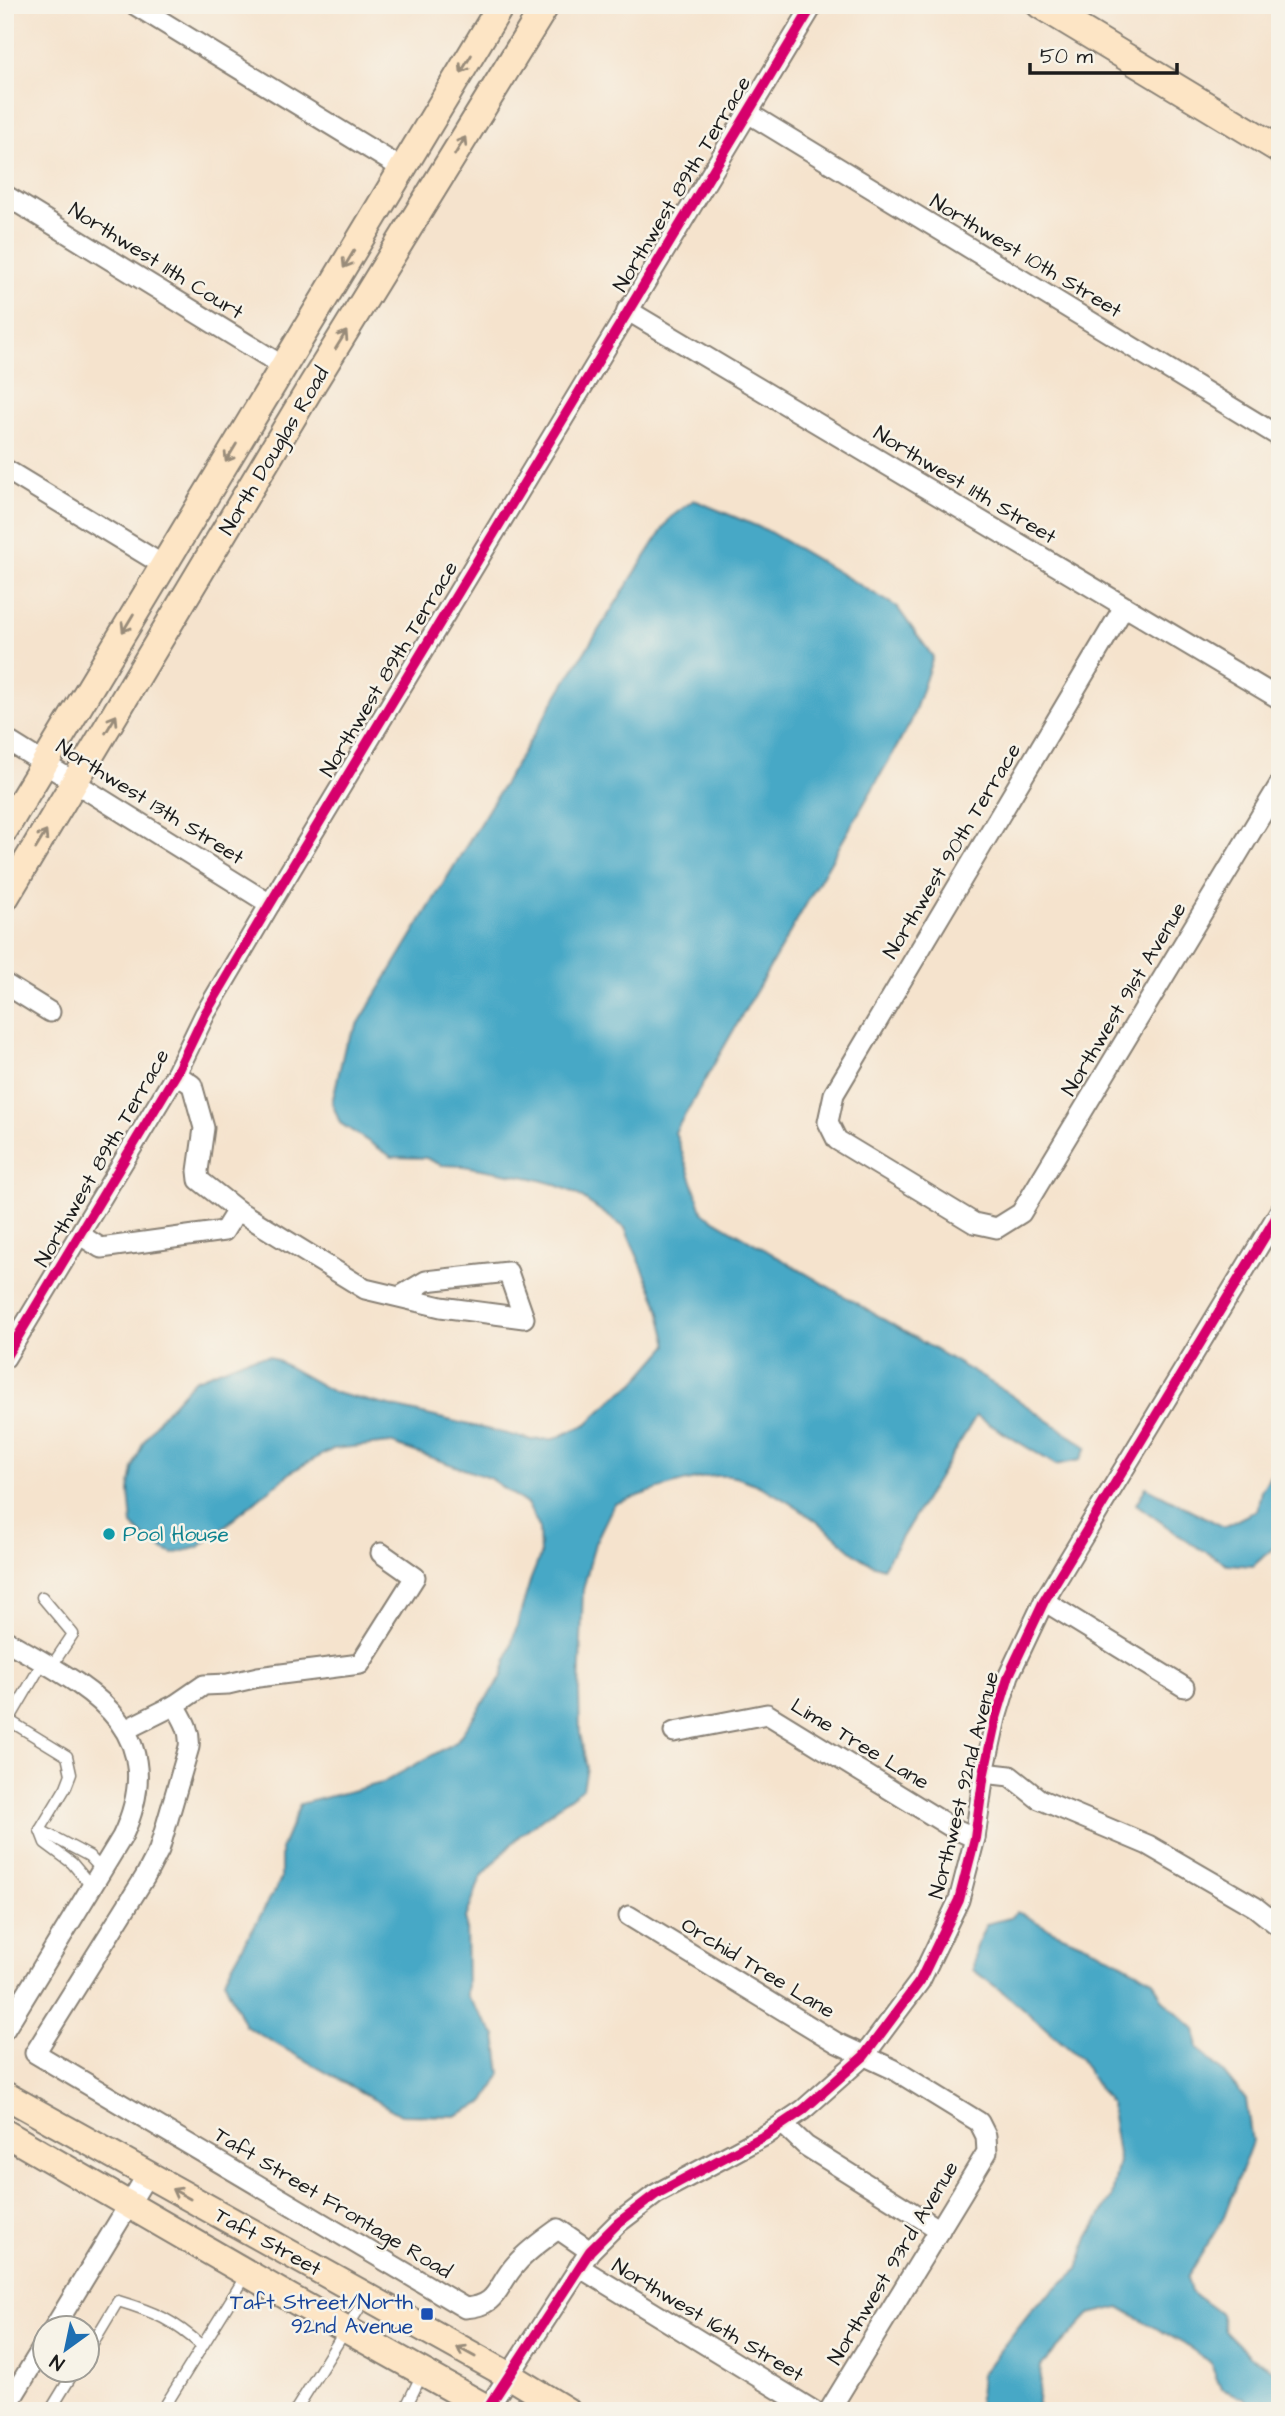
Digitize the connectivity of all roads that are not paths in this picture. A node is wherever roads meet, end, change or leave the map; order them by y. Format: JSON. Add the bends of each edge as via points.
{"nodes":[{"id":1,"x":135,"y":5,"type":"edge"},
{"id":2,"x":501,"y":5,"type":"edge"},
{"id":3,"x":546,"y":5,"type":"edge"},
{"id":4,"x":813,"y":5,"type":"edge"},
{"id":5,"x":1040,"y":5,"type":"edge"},
{"id":6,"x":748,"y":113,"type":"junction"},
{"id":7,"x":1280,"y":150,"type":"edge"},
{"id":8,"x":403,"y":169,"type":"junction"},
{"id":9,"x":5,"y":195,"type":"edge"},
{"id":10,"x":627,"y":310,"type":"junction"},
{"id":11,"x":283,"y":366,"type":"junction"},
{"id":12,"x":1280,"y":437,"type":"edge"},
{"id":13,"x":5,"y":469,"type":"edge"},
{"id":14,"x":163,"y":565,"type":"junction"},
{"id":15,"x":1124,"y":607,"type":"junction"},
{"id":16,"x":1280,"y":699,"type":"edge"},
{"id":17,"x":5,"y":739,"type":"edge"},
{"id":18,"x":45,"y":764,"type":"junction"},
{"id":19,"x":76,"y":783,"type":"junction"},
{"id":20,"x":1280,"y":783,"type":"edge"},
{"id":21,"x":5,"y":829,"type":"edge"},
{"id":22,"x":5,"y":898,"type":"edge"},
{"id":23,"x":270,"y":904,"type":"junction"},
{"id":24,"x":5,"y":984,"type":"edge"},
{"id":25,"x":50,"y":1012,"type":"dead end"},
{"id":26,"x":176,"y":1074,"type":"junction"},
{"id":27,"x":237,"y":1210,"type":"junction"},
{"id":28,"x":1280,"y":1212,"type":"edge"},
{"id":29,"x":997,"y":1228,"type":"joint"},
{"id":30,"x":80,"y":1235,"type":"junction"},
{"id":31,"x":399,"y":1297,"type":"junction"},
{"id":32,"x":5,"y":1358,"type":"edge"},
{"id":33,"x":381,"y":1553,"type":"dead end"},
{"id":34,"x":42,"y":1597,"type":"dead end"},
{"id":35,"x":1044,"y":1601,"type":"junction"},
{"id":36,"x":5,"y":1640,"type":"edge"},
{"id":37,"x":47,"y":1665,"type":"junction"},
{"id":38,"x":1184,"y":1688,"type":"dead end"},
{"id":39,"x":174,"y":1704,"type":"junction"},
{"id":40,"x":7,"y":1719,"type":"edge"},
{"id":41,"x":125,"y":1731,"type":"junction"},
{"id":42,"x":674,"y":1732,"type":"dead end"},
{"id":43,"x":984,"y":1773,"type":"junction"},
{"id":44,"x":40,"y":1830,"type":"junction"},
{"id":45,"x":975,"y":1838,"type":"junction"},
{"id":46,"x":97,"y":1878,"type":"junction"},
{"id":47,"x":629,"y":1916,"type":"dead end"},
{"id":48,"x":1280,"y":1927,"type":"edge"},
{"id":49,"x":5,"y":2029,"type":"edge"},
{"id":50,"x":864,"y":2056,"type":"junction"},
{"id":51,"x":5,"y":2095,"type":"edge"},
{"id":52,"x":783,"y":2124,"type":"junction"},
{"id":53,"x":5,"y":2133,"type":"edge"},
{"id":54,"x":986,"y":2136,"type":"joint"},
{"id":55,"x":147,"y":2175,"type":"junction"},
{"id":56,"x":130,"y":2204,"type":"junction"},
{"id":57,"x":940,"y":2230,"type":"junction"},
{"id":58,"x":584,"y":2259,"type":"junction"},
{"id":59,"x":247,"y":2273,"type":"junction"},
{"id":60,"x":366,"y":2296,"type":"junction"},
{"id":61,"x":63,"y":2314,"type":"edge"},
{"id":62,"x":102,"y":2328,"type":"edge"},
{"id":63,"x":347,"y":2329,"type":"junction"},
{"id":64,"x":202,"y":2346,"type":"junction"},
{"id":65,"x":32,"y":2365,"type":"edge"},
{"id":66,"x":423,"y":2372,"type":"junction"},
{"id":67,"x":508,"y":2375,"type":"junction"},
{"id":68,"x":67,"y":2384,"type":"edge"},
{"id":69,"x":5,"y":2409,"type":"edge"},
{"id":70,"x":490,"y":2410,"type":"edge"},
{"id":71,"x":50,"y":2411,"type":"edge"},
{"id":72,"x":162,"y":2411,"type":"edge"},
{"id":73,"x":295,"y":2411,"type":"edge"},
{"id":74,"x":404,"y":2411,"type":"edge"},
{"id":75,"x":567,"y":2411,"type":"edge"},
{"id":76,"x":814,"y":2411,"type":"edge"},
{"id":77,"x":829,"y":2411,"type":"edge"}],
"edges":[{"from":1,"to":8,"type":"street"},
{"from":2,"to":8,"type":"main road","name":"North Douglas Road","one_way":true},
{"from":19,"to":3,"type":"main road","name":"North Douglas Road","one_way":true,"via":[[312,385]]},
{"from":4,"to":6,"type":"street","name":"Northwest 89th Terrace"},
{"from":5,"to":7,"type":"main road"},
{"from":6,"to":10,"type":"street","name":"Northwest 89th Terrace"},
{"from":6,"to":12,"type":"street","name":"Northwest 10th Street"},
{"from":8,"to":11,"type":"main road","name":"North Douglas Road","one_way":true},
{"from":9,"to":11,"type":"street","name":"Northwest 11th Court"},
{"from":10,"to":15,"type":"street","name":"Northwest 11th Street"},
{"from":10,"to":23,"type":"street","name":"Northwest 89th Terrace"},
{"from":11,"to":14,"type":"main road","name":"North Douglas Road","one_way":true},
{"from":13,"to":14,"type":"street"},
{"from":14,"to":18,"type":"main road","name":"North Douglas Road","one_way":true},
{"from":15,"to":16,"type":"street","name":"Northwest 11th Street"},
{"from":15,"to":29,"type":"street","name":"Northwest 90th Terrace","via":[[834,1094],[828,1122],[837,1140],[974,1223]]},
{"from":17,"to":18,"type":"street","name":"Northwest 13th Street"},
{"from":18,"to":19,"type":"street","name":"Northwest 13th Street"},
{"from":18,"to":21,"type":"main road","name":"North Douglas Road"},
{"from":22,"to":19,"type":"main road","name":"North Douglas Road","one_way":true},
{"from":19,"to":23,"type":"street","name":"Northwest 13th Street"},
{"from":20,"to":29,"type":"street","name":"Northwest 91st Avenue","via":[[1021,1213]]},
{"from":23,"to":26,"type":"street","name":"Northwest 89th Terrace","via":[[205,1014]]},
{"from":24,"to":25,"type":"street"},
{"from":26,"to":27,"type":"street","via":[[192,1085],[204,1128],[199,1180]]},
{"from":26,"to":30,"type":"street","name":"Northwest 89th Terrace"},
{"from":27,"to":30,"type":"street","via":[[224,1231],[101,1248]]},
{"from":27,"to":31,"type":"street","via":[[365,1289]]},
{"from":28,"to":35,"type":"street","name":"Northwest 92nd Avenue"},
{"from":30,"to":32,"type":"street","name":"Northwest 89th Terrace"},
{"from":31,"to":31,"type":"street","via":[[441,1307],[524,1318],[508,1272],[426,1281]]},
{"from":33,"to":39,"type":"street","via":[[415,1577],[360,1664],[204,1685]]},
{"from":34,"to":37,"type":"lane","via":[[73,1634]]},
{"from":35,"to":38,"type":"street"},
{"from":35,"to":43,"type":"street","name":"Northwest 92nd Avenue","via":[[1009,1675]]},
{"from":36,"to":37,"type":"street"},
{"from":37,"to":40,"type":"lane"},
{"from":37,"to":41,"type":"street","via":[[102,1701]]},
{"from":39,"to":41,"type":"street"},
{"from":39,"to":58,"type":"street","name":"Taft Street Frontage Road","via":[[190,1736],[189,1747],[159,1850],[35,2053],[465,2308],[493,2299],[516,2264],[558,2229]]},
{"from":40,"to":44,"type":"lane","via":[[66,1756],[71,1774]]},
{"from":41,"to":46,"type":"street","via":[[137,1770],[134,1807]]},
{"from":42,"to":45,"type":"street","name":"Lime Tree Lane","via":[[767,1714]]},
{"from":43,"to":45,"type":"street","name":"Northwest 92nd Avenue"},
{"from":43,"to":48,"type":"street","via":[[1010,1776],[1039,1799],[1148,1845],[1255,1907]]},
{"from":44,"to":46,"type":"lane","via":[[46,1843]]},
{"from":44,"to":46,"type":"lane","via":[[89,1856]]},
{"from":45,"to":50,"type":"street","name":"Northwest 92nd Avenue","via":[[959,1900],[920,1981]]},
{"from":46,"to":49,"type":"street"},
{"from":47,"to":50,"type":"street","name":"Orchid Tree Lane"},
{"from":50,"to":52,"type":"street","name":"Northwest 92nd Avenue"},
{"from":50,"to":54,"type":"street","name":"Orchid Tree Lane","via":[[979,2122]]},
{"from":51,"to":55,"type":"main road","name":"Taft Street"},
{"from":52,"to":57,"type":"street","via":[[806,2146]]},
{"from":52,"to":58,"type":"street","name":"Northwest 92nd Avenue","via":[[656,2194]]},
{"from":53,"to":56,"type":"main road","name":"Taft Street"},
{"from":54,"to":57,"type":"street","name":"Northwest 93rd Avenue","via":[[987,2152]]},
{"from":55,"to":56,"type":"street"},
{"from":60,"to":55,"type":"main road","name":"Taft Street","one_way":true},
{"from":56,"to":59,"type":"main road","name":"Taft Street"},
{"from":56,"to":61,"type":"street"},
{"from":57,"to":77,"type":"street","name":"Northwest 93rd Avenue"},
{"from":58,"to":67,"type":"street","name":"Northwest 92nd Avenue"},
{"from":58,"to":76,"type":"street","name":"Northwest 16th Street"},
{"from":59,"to":63,"type":"main road","name":"Taft Street"},
{"from":59,"to":64,"type":"lane"},
{"from":60,"to":63,"type":"lane"},
{"from":67,"to":60,"type":"main road","name":"Taft Street","one_way":true},
{"from":62,"to":64,"type":"lane","via":[[118,2301],[151,2311]]},
{"from":63,"to":66,"type":"main road","name":"Taft Street"},
{"from":63,"to":73,"type":"lane"},
{"from":64,"to":72,"type":"lane"},
{"from":65,"to":69,"type":"street"},
{"from":66,"to":70,"type":"main road","name":"Taft Street"},
{"from":66,"to":74,"type":"lane"},
{"from":67,"to":70,"type":"street","name":"Northwest 92nd Avenue"},
{"from":67,"to":75,"type":"main road","name":"Taft Street"},
{"from":68,"to":71,"type":"lane"}]}
